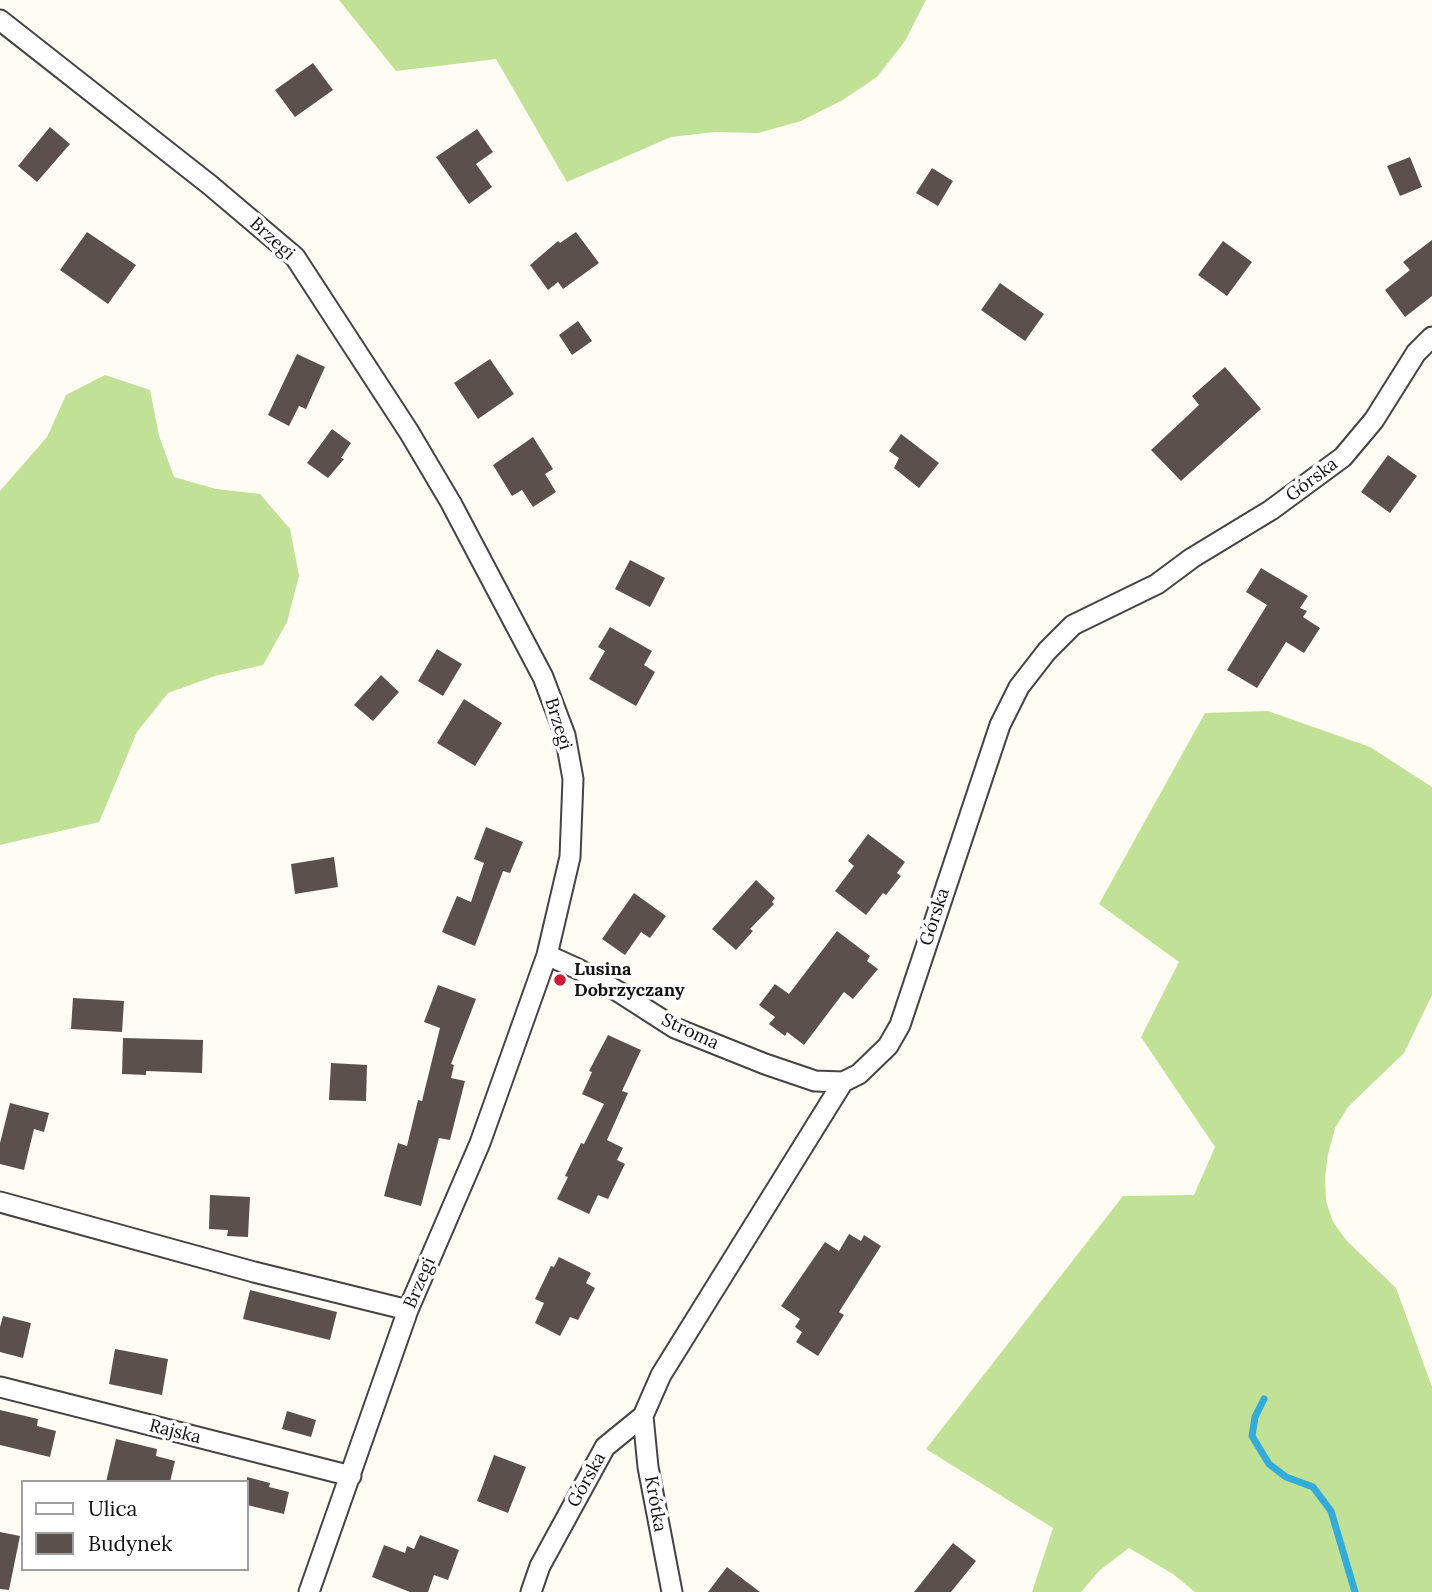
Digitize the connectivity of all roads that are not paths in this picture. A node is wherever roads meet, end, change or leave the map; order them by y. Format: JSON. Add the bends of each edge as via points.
{"nodes":[{"id":1,"x":0,"y":19,"type":"edge"},
{"id":2,"x":1432,"y":337,"type":"edge"},
{"id":3,"x":547,"y":956,"type":"junction"},
{"id":4,"x":843,"y":1082,"type":"junction"},
{"id":5,"x":0,"y":1202,"type":"edge"},
{"id":6,"x":408,"y":1310,"type":"junction"},
{"id":7,"x":0,"y":1387,"type":"edge"},
{"id":8,"x":643,"y":1416,"type":"junction"},
{"id":9,"x":351,"y":1476,"type":"junction"},
{"id":10,"x":309,"y":1592,"type":"edge"},
{"id":11,"x":530,"y":1592,"type":"edge"},
{"id":12,"x":672,"y":1592,"type":"edge"}],
"edges":[{"from":1,"to":3,"type":"street","name":"Brzegi","via":[[295,257],[410,432],[543,677],[565,735],[573,779],[570,857]]},
{"from":2,"to":4,"type":"street","name":"Górska","via":[[1343,457],[1157,584],[1073,625],[1047,651],[1019,687],[1000,725],[900,1025],[888,1046],[859,1074]]},
{"from":3,"to":4,"type":"street","name":"Stroma","via":[[619,992],[675,1028],[815,1081]]},
{"from":3,"to":6,"type":"street","name":"Brzegi","via":[[480,1143]]},
{"from":4,"to":8,"type":"street","name":"Górska","via":[[661,1375]]},
{"from":5,"to":6,"type":"street"},
{"from":6,"to":9,"type":"street","name":"Brzegi"},
{"from":7,"to":9,"type":"street","name":"Rajska"},
{"from":8,"to":11,"type":"street","name":"Górska","via":[[605,1447]]},
{"from":8,"to":12,"type":"street","name":"Krótka","via":[[648,1468]]},
{"from":9,"to":10,"type":"street","name":"Brzegi"}]}
